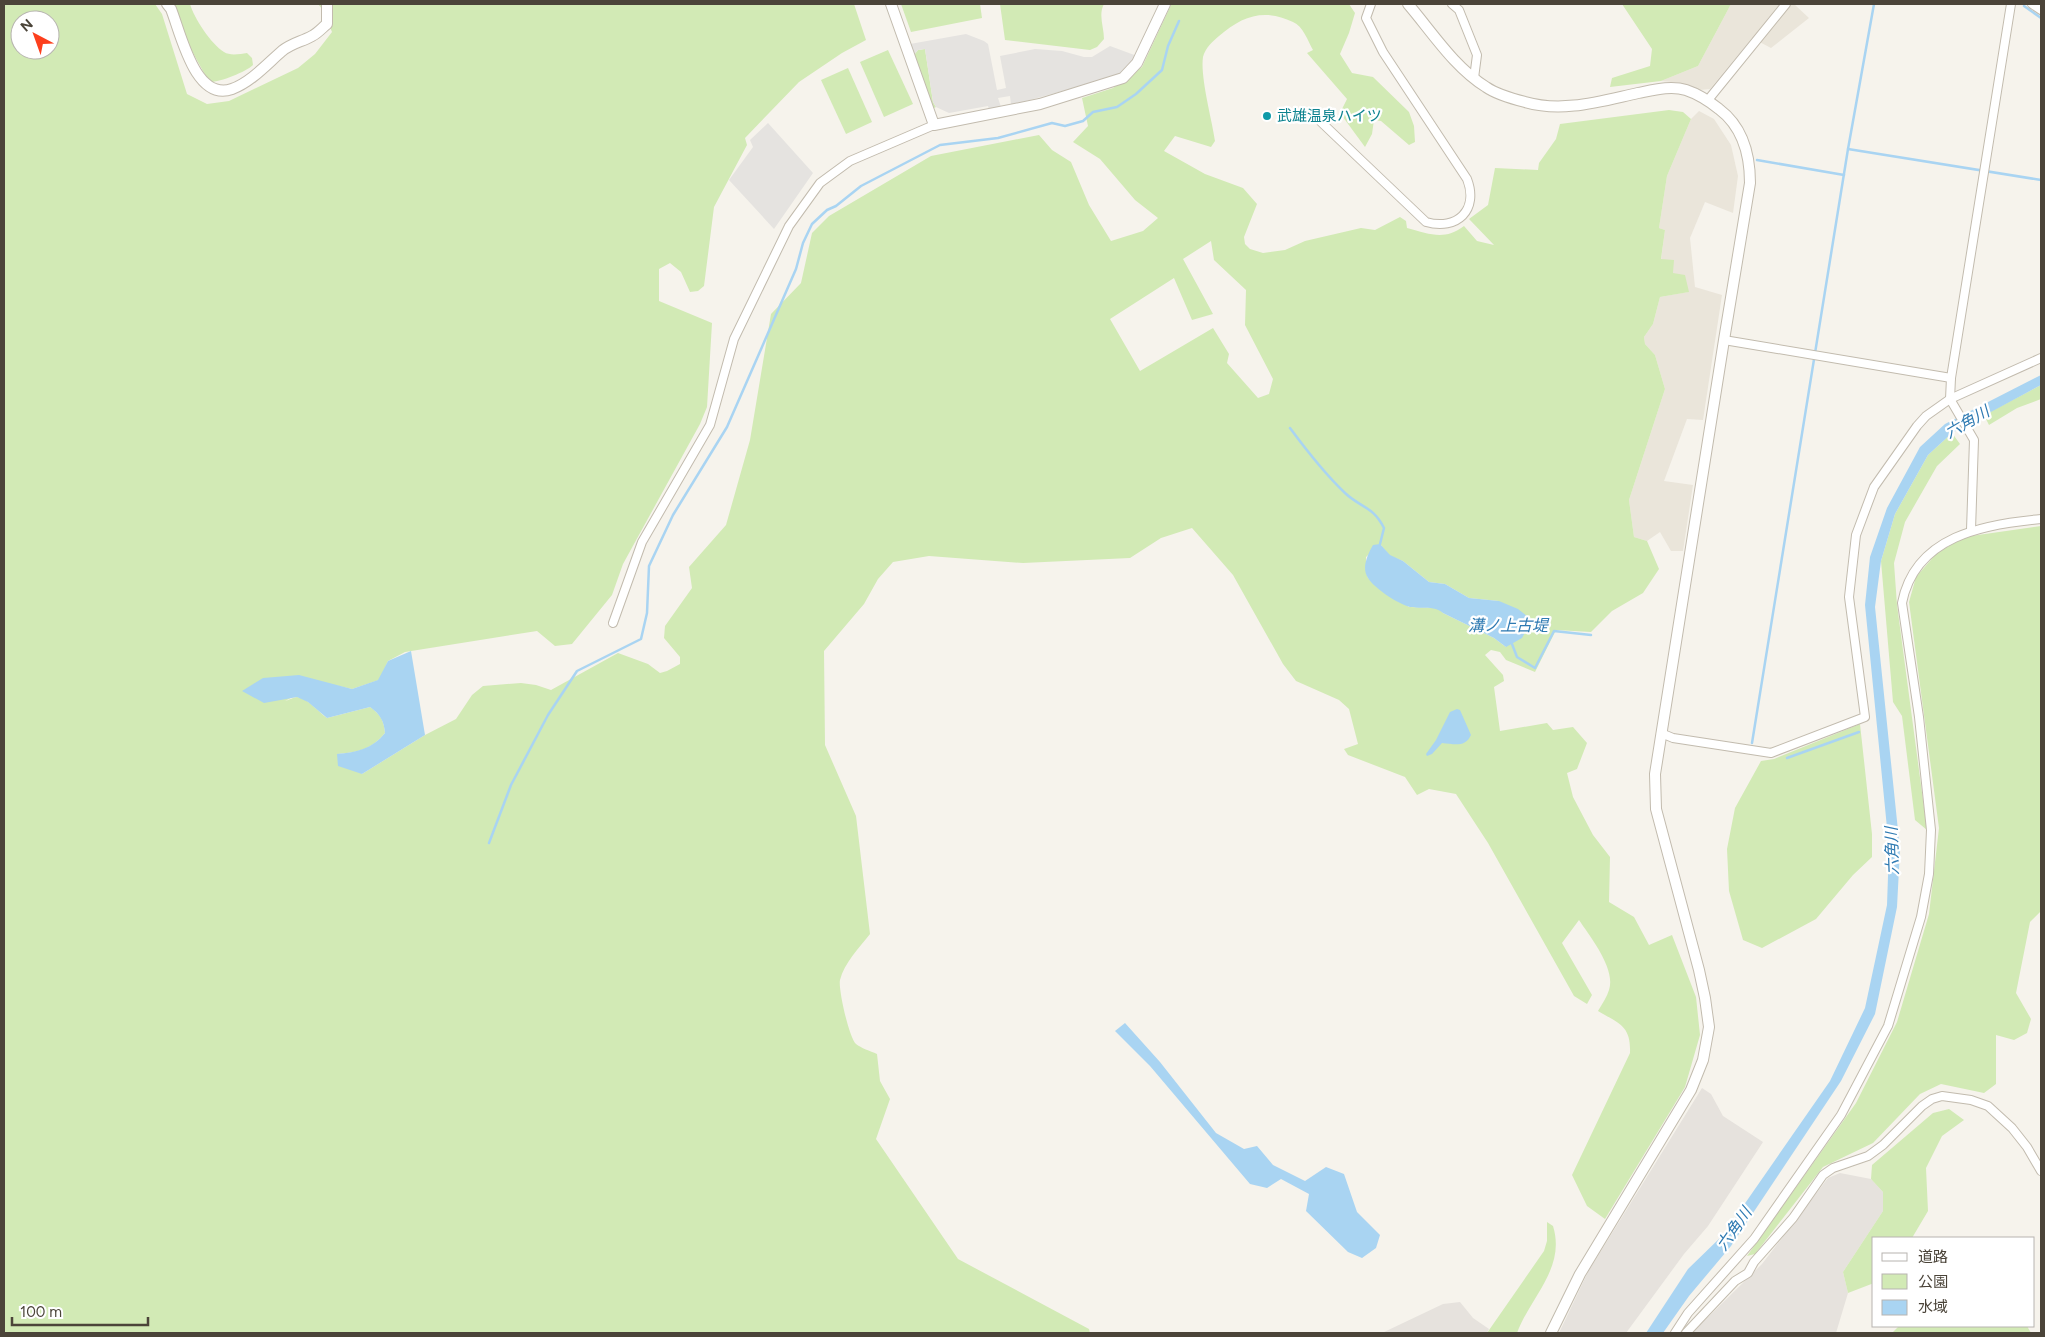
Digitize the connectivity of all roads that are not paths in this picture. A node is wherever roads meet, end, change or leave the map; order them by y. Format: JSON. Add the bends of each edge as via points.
{"nodes":[{"id":1,"x":167,"y":4,"type":"edge"},
{"id":2,"x":327,"y":4,"type":"edge"},
{"id":3,"x":891,"y":4,"type":"edge"},
{"id":4,"x":1166,"y":4,"type":"edge"},
{"id":5,"x":1371,"y":4,"type":"edge"},
{"id":6,"x":1408,"y":4,"type":"edge"},
{"id":7,"x":1452,"y":4,"type":"edge"},
{"id":8,"x":1786,"y":4,"type":"edge"},
{"id":9,"x":2011,"y":4,"type":"edge"},
{"id":10,"x":2032,"y":4,"type":"edge"},
{"id":11,"x":2041,"y":10,"type":"edge"},
{"id":12,"x":1474,"y":78,"type":"junction"},
{"id":13,"x":1708,"y":100,"type":"junction"},
{"id":14,"x":1321,"y":122,"type":"dead end"},
{"id":15,"x":934,"y":125,"type":"junction"},
{"id":16,"x":1724,"y":340,"type":"junction"},
{"id":17,"x":2041,"y":358,"type":"edge"},
{"id":18,"x":1951,"y":378,"type":"junction"},
{"id":19,"x":1950,"y":399,"type":"junction"},
{"id":20,"x":2041,"y":519,"type":"edge"},
{"id":21,"x":1971,"y":530,"type":"junction"},
{"id":22,"x":613,"y":623,"type":"dead end"},
{"id":23,"x":1660,"y":733,"type":"junction"},
{"id":24,"x":2041,"y":1171,"type":"edge"},
{"id":25,"x":1551,"y":1333,"type":"edge"},
{"id":26,"x":1676,"y":1333,"type":"edge"},
{"id":27,"x":1686,"y":1333,"type":"edge"}],
"edges":[{"from":1,"to":2,"type":"street","via":[[194,69],[202,82],[215,90],[231,89],[244,82],[291,44],[314,36],[327,24]]},
{"from":3,"to":15,"type":"street"},
{"from":4,"to":15,"type":"street","via":[[1137,63],[1123,78],[1040,104]]},
{"from":5,"to":14,"type":"street","via":[[1366,18],[1383,52],[1467,179],[1471,200],[1466,211],[1448,225],[1426,222]]},
{"from":6,"to":12,"type":"street"},
{"from":7,"to":12,"type":"street","via":[[1459,10],[1477,55]]},
{"from":8,"to":13,"type":"street"},
{"from":9,"to":18,"type":"street"},
{"from":10,"to":11,"type":"street"},
{"from":12,"to":13,"type":"street","via":[[1487,88],[1526,102],[1558,108],[1662,88],[1685,89]]},
{"from":13,"to":16,"type":"street","via":[[1738,129],[1750,166],[1750,183]]},
{"from":15,"to":22,"type":"street","via":[[850,161],[820,183],[789,226],[734,339],[710,425],[642,542]]},
{"from":16,"to":18,"type":"street"},
{"from":16,"to":23,"type":"street"},
{"from":17,"to":19,"type":"street"},
{"from":18,"to":19,"type":"street"},
{"from":19,"to":21,"type":"street","via":[[1974,440]]},
{"from":19,"to":23,"type":"street","via":[[1926,416],[1887,467],[1874,487],[1856,535],[1849,597],[1864,717],[1771,753],[1673,738]]},
{"from":20,"to":21,"type":"street"},
{"from":21,"to":26,"type":"street","via":[[1944,543],[1920,563],[1904,589],[1902,603],[1931,830],[1929,874],[1921,917],[1888,1026],[1841,1115],[1754,1239],[1688,1313]]},
{"from":23,"to":25,"type":"street","via":[[1655,774],[1656,809],[1706,998],[1709,1027],[1703,1060],[1691,1090],[1580,1274]]},
{"from":24,"to":27,"type":"street","via":[[2017,1134],[1988,1106],[1942,1096],[1932,1099],[1868,1156],[1832,1168],[1823,1175],[1748,1273],[1735,1281]]}]}
